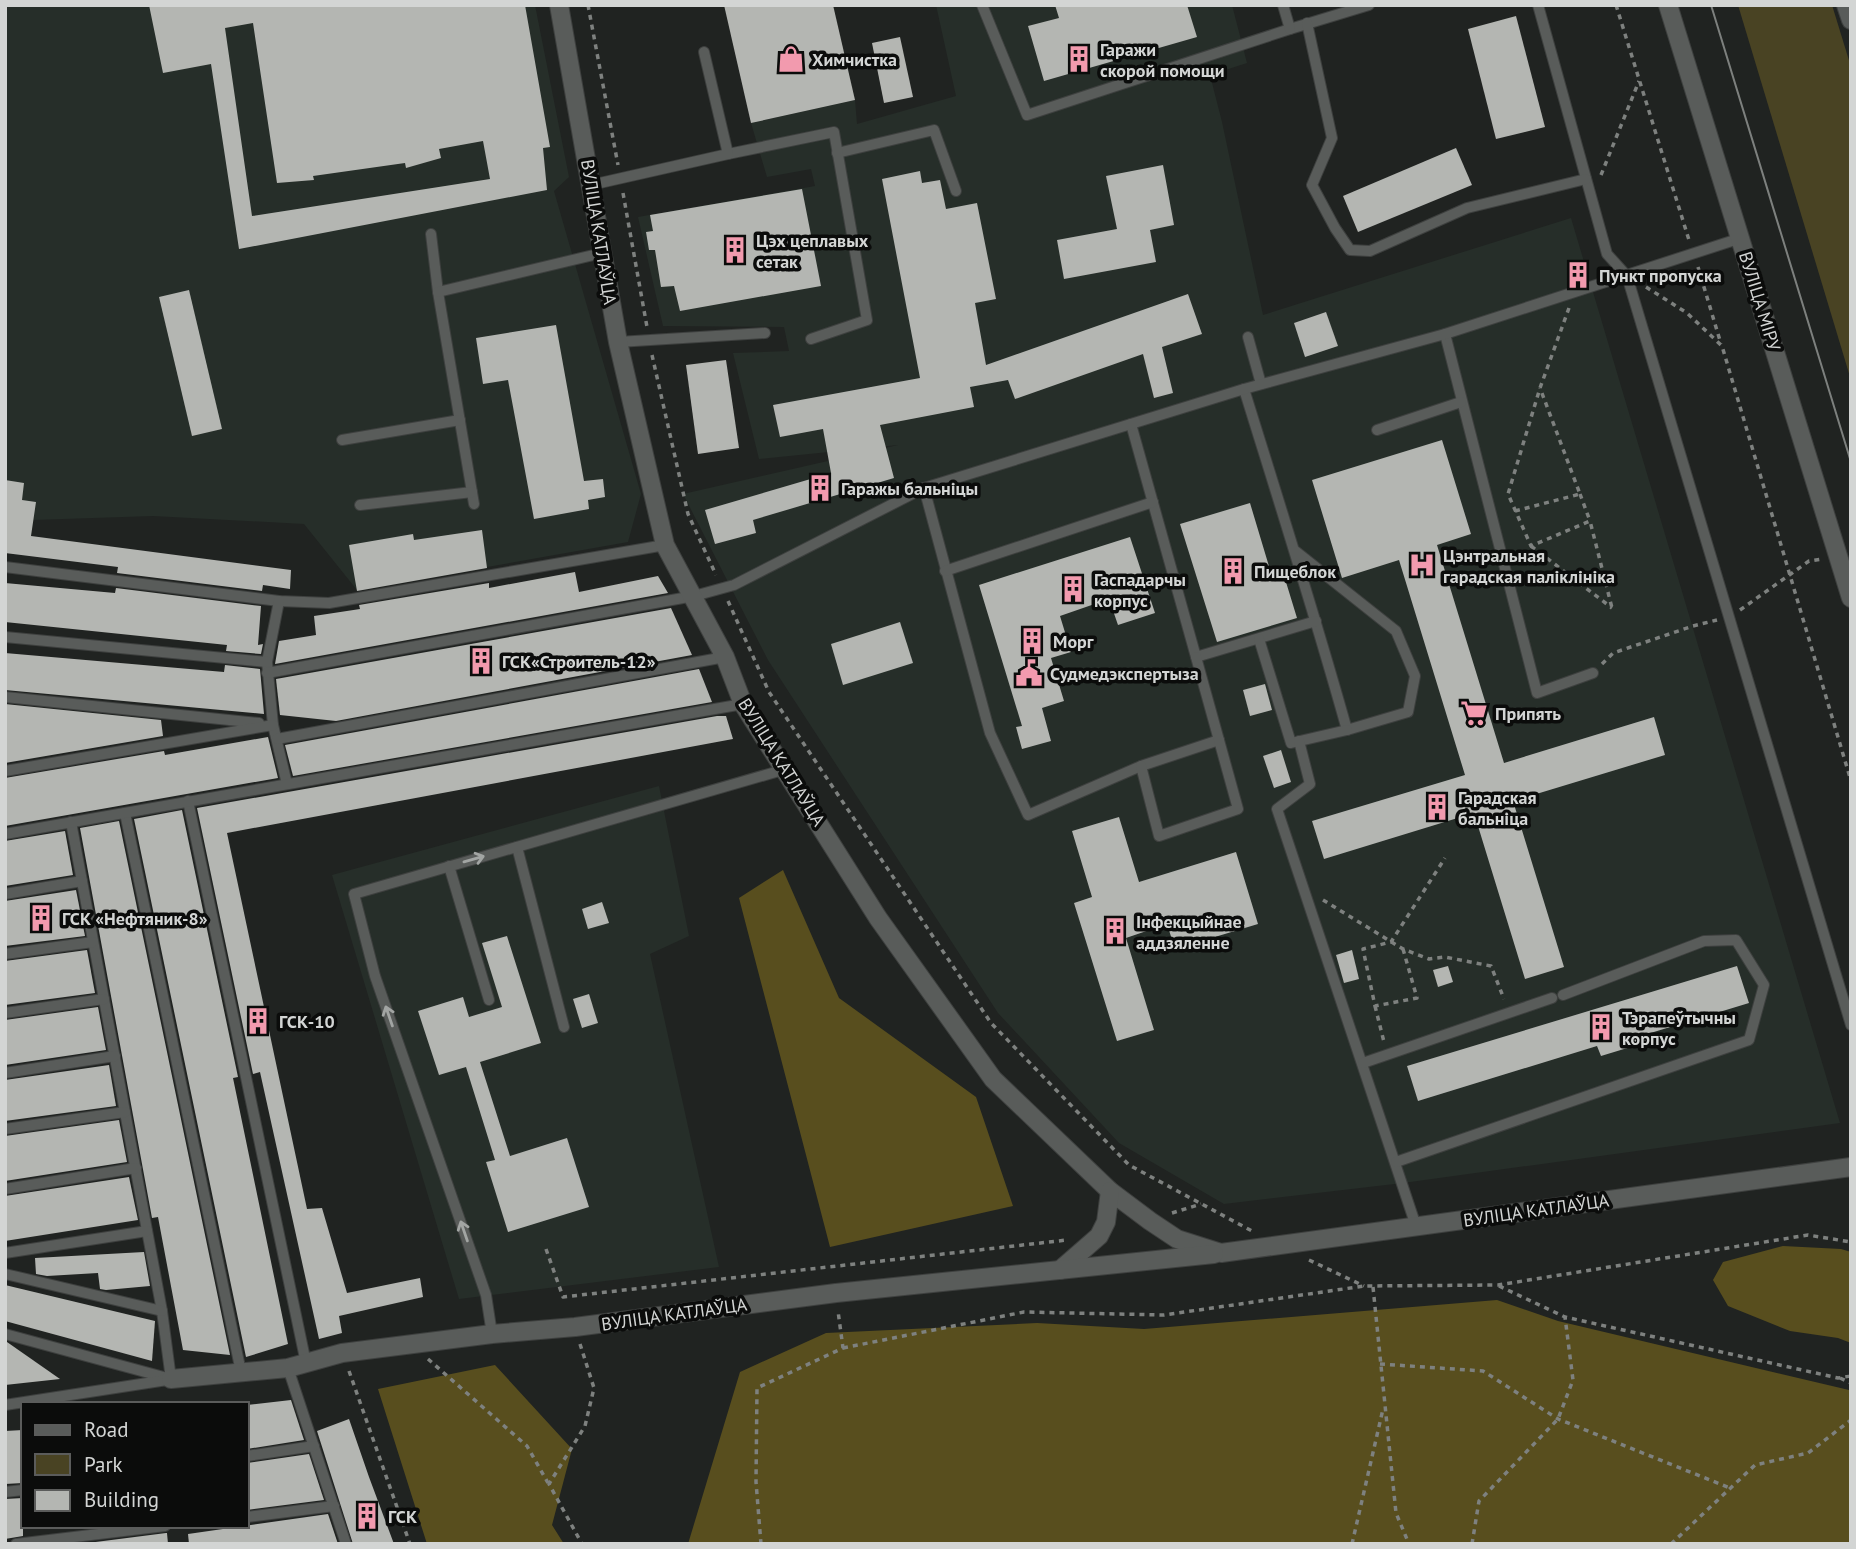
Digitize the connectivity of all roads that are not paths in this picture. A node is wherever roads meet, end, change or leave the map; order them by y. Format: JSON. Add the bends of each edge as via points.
{"nodes":[{"id":1,"x":559,"y":5,"type":"edge"},
{"id":2,"x":982,"y":5,"type":"edge"},
{"id":3,"x":1283,"y":5,"type":"edge"},
{"id":4,"x":1368,"y":5,"type":"edge"},
{"id":5,"x":1538,"y":5,"type":"edge"},
{"id":6,"x":1668,"y":5,"type":"edge"},
{"id":7,"x":1846,"y":5,"type":"edge"},
{"id":8,"x":1851,"y":20,"type":"edge"},
{"id":9,"x":1307,"y":23,"type":"junction"},
{"id":10,"x":1290,"y":29,"type":"junction"},
{"id":11,"x":704,"y":52,"type":"dead end"},
{"id":12,"x":838,"y":153,"type":"junction"},
{"id":13,"x":728,"y":154,"type":"junction"},
{"id":14,"x":1586,"y":179,"type":"junction"},
{"id":15,"x":591,"y":185,"type":"junction"},
{"id":16,"x":956,"y":191,"type":"dead end"},
{"id":17,"x":431,"y":234,"type":"dead end"},
{"id":18,"x":1741,"y":238,"type":"junction"},
{"id":19,"x":602,"y":253,"type":"junction"},
{"id":20,"x":1627,"y":275,"type":"junction"},
{"id":21,"x":438,"y":292,"type":"junction"},
{"id":22,"x":765,"y":333,"type":"dead end"},
{"id":23,"x":1445,"y":334,"type":"junction"},
{"id":24,"x":1248,"y":337,"type":"dead end"},
{"id":25,"x":811,"y":340,"type":"dead end"},
{"id":26,"x":618,"y":342,"type":"junction"},
{"id":27,"x":1261,"y":384,"type":"junction"},
{"id":28,"x":1244,"y":389,"type":"junction"},
{"id":29,"x":1461,"y":402,"type":"junction"},
{"id":30,"x":460,"y":420,"type":"junction"},
{"id":31,"x":1131,"y":424,"type":"junction"},
{"id":32,"x":1377,"y":430,"type":"dead end"},
{"id":33,"x":341,"y":440,"type":"dead end"},
{"id":34,"x":924,"y":488,"type":"junction"},
{"id":35,"x":472,"y":492,"type":"junction"},
{"id":36,"x":1153,"y":502,"type":"junction"},
{"id":37,"x":474,"y":504,"type":"dead end"},
{"id":38,"x":360,"y":505,"type":"dead end"},
{"id":39,"x":666,"y":545,"type":"junction"},
{"id":40,"x":1294,"y":550,"type":"junction"},
{"id":41,"x":5,"y":567,"type":"edge"},
{"id":42,"x":945,"y":571,"type":"junction"},
{"id":43,"x":694,"y":596,"type":"junction"},
{"id":44,"x":1851,"y":598,"type":"edge"},
{"id":45,"x":279,"y":601,"type":"junction"},
{"id":46,"x":1316,"y":621,"type":"junction"},
{"id":47,"x":5,"y":637,"type":"edge"},
{"id":48,"x":1259,"y":639,"type":"junction"},
{"id":49,"x":725,"y":657,"type":"junction"},
{"id":50,"x":1196,"y":657,"type":"junction"},
{"id":51,"x":267,"y":662,"type":"junction"},
{"id":52,"x":267,"y":673,"type":"junction"},
{"id":53,"x":1593,"y":673,"type":"dead end"},
{"id":54,"x":5,"y":697,"type":"edge"},
{"id":55,"x":743,"y":705,"type":"junction"},
{"id":56,"x":273,"y":725,"type":"junction"},
{"id":57,"x":1348,"y":730,"type":"junction"},
{"id":58,"x":277,"y":740,"type":"junction"},
{"id":59,"x":1219,"y":740,"type":"junction"},
{"id":60,"x":1299,"y":741,"type":"junction"},
{"id":61,"x":1141,"y":766,"type":"junction"},
{"id":62,"x":786,"y":769,"type":"junction"},
{"id":63,"x":5,"y":771,"type":"edge"},
{"id":64,"x":287,"y":784,"type":"junction"},
{"id":65,"x":188,"y":801,"type":"junction"},
{"id":66,"x":125,"y":813,"type":"junction"},
{"id":67,"x":71,"y":822,"type":"junction"},
{"id":68,"x":5,"y":834,"type":"edge"},
{"id":69,"x":517,"y":847,"type":"junction"},
{"id":70,"x":449,"y":866,"type":"junction"},
{"id":71,"x":82,"y":881,"type":"junction"},
{"id":72,"x":5,"y":894,"type":"edge"},
{"id":73,"x":93,"y":942,"type":"junction"},
{"id":74,"x":5,"y":954,"type":"edge"},
{"id":75,"x":1563,"y":995,"type":"dead end"},
{"id":76,"x":1552,"y":998,"type":"dead end"},
{"id":77,"x":104,"y":999,"type":"junction"},
{"id":78,"x":489,"y":1000,"type":"dead end"},
{"id":79,"x":5,"y":1013,"type":"edge"},
{"id":80,"x":1851,"y":1025,"type":"edge"},
{"id":81,"x":564,"y":1027,"type":"dead end"},
{"id":82,"x":114,"y":1056,"type":"junction"},
{"id":83,"x":1363,"y":1063,"type":"junction"},
{"id":84,"x":5,"y":1073,"type":"edge"},
{"id":85,"x":125,"y":1112,"type":"junction"},
{"id":86,"x":5,"y":1129,"type":"edge"},
{"id":87,"x":1396,"y":1162,"type":"junction"},
{"id":88,"x":1851,"y":1167,"type":"edge"},
{"id":89,"x":136,"y":1168,"type":"junction"},
{"id":90,"x":5,"y":1189,"type":"edge"},
{"id":91,"x":1110,"y":1191,"type":"junction"},
{"id":92,"x":1416,"y":1226,"type":"junction"},
{"id":93,"x":147,"y":1231,"type":"junction"},
{"id":94,"x":5,"y":1253,"type":"edge"},
{"id":95,"x":1221,"y":1253,"type":"junction"},
{"id":96,"x":1060,"y":1270,"type":"junction"},
{"id":97,"x":5,"y":1274,"type":"edge"},
{"id":98,"x":162,"y":1311,"type":"junction"},
{"id":99,"x":5,"y":1334,"type":"edge"},
{"id":100,"x":492,"y":1334,"type":"junction"},
{"id":101,"x":306,"y":1363,"type":"junction"},
{"id":102,"x":288,"y":1368,"type":"junction"},
{"id":103,"x":241,"y":1372,"type":"junction"},
{"id":104,"x":171,"y":1379,"type":"junction"},
{"id":105,"x":24,"y":1402,"type":"edge"},
{"id":106,"x":314,"y":1446,"type":"junction"},
{"id":107,"x":248,"y":1456,"type":"edge"},
{"id":108,"x":334,"y":1507,"type":"junction"},
{"id":109,"x":248,"y":1517,"type":"edge"},
{"id":110,"x":148,"y":1528,"type":"edge"},
{"id":111,"x":16,"y":1544,"type":"edge"},
{"id":112,"x":346,"y":1544,"type":"edge"}],
"edges":[{"from":1,"to":15,"type":"street","name":"ВУЛІЦА КАТЛАЎЦА"},
{"from":2,"to":10,"type":"lane","via":[[1027,115]]},
{"from":3,"to":10,"type":"lane"},
{"from":4,"to":9,"type":"lane"},
{"from":5,"to":14,"type":"lane"},
{"from":6,"to":18,"type":"street","name":"ВУЛІЦА МІРУ"},
{"from":7,"to":8,"type":"street"},
{"from":9,"to":10,"type":"lane"},
{"from":9,"to":14,"type":"lane","via":[[1332,138],[1312,185],[1350,250],[1370,251],[1467,208]]},
{"from":11,"to":13,"type":"lane"},
{"from":12,"to":13,"type":"lane","via":[[834,132]]},
{"from":12,"to":16,"type":"lane","via":[[934,130]]},
{"from":12,"to":25,"type":"lane","via":[[867,320]]},
{"from":13,"to":15,"type":"lane"},
{"from":14,"to":20,"type":"lane","via":[[1606,254]]},
{"from":15,"to":19,"type":"street","name":"ВУЛІЦА КАТЛАЎЦА"},
{"from":17,"to":21,"type":"lane"},
{"from":18,"to":20,"type":"lane"},
{"from":18,"to":44,"type":"street","name":"ВУЛІЦА МІРУ"},
{"from":19,"to":21,"type":"lane"},
{"from":19,"to":26,"type":"street","name":"ВУЛІЦА КАТЛАЎЦА"},
{"from":20,"to":23,"type":"lane"},
{"from":20,"to":80,"type":"lane"},
{"from":21,"to":30,"type":"lane"},
{"from":22,"to":26,"type":"lane"},
{"from":23,"to":27,"type":"lane"},
{"from":23,"to":29,"type":"lane"},
{"from":24,"to":27,"type":"lane"},
{"from":26,"to":39,"type":"street","name":"ВУЛІЦА КАТЛАЎЦА"},
{"from":27,"to":28,"type":"lane"},
{"from":28,"to":31,"type":"lane"},
{"from":28,"to":40,"type":"lane"},
{"from":29,"to":32,"type":"lane"},
{"from":29,"to":53,"type":"lane","via":[[1538,694]]},
{"from":30,"to":33,"type":"lane"},
{"from":30,"to":35,"type":"lane"},
{"from":31,"to":34,"type":"lane"},
{"from":31,"to":36,"type":"lane"},
{"from":34,"to":42,"type":"lane"},
{"from":34,"to":43,"type":"lane","via":[[734,585]]},
{"from":35,"to":37,"type":"lane"},
{"from":35,"to":38,"type":"lane"},
{"from":36,"to":42,"type":"lane"},
{"from":36,"to":50,"type":"lane"},
{"from":39,"to":43,"type":"street","name":"ВУЛІЦА КАТЛАЎЦА"},
{"from":39,"to":45,"type":"lane","via":[[330,603]]},
{"from":40,"to":46,"type":"lane"},
{"from":40,"to":57,"type":"lane","via":[[1396,631],[1415,676],[1408,712]]},
{"from":41,"to":45,"type":"lane"},
{"from":42,"to":61,"type":"lane","via":[[990,733],[1028,815]]},
{"from":43,"to":49,"type":"street","name":"ВУЛІЦА КАТЛАЎЦА"},
{"from":43,"to":52,"type":"lane"},
{"from":45,"to":51,"type":"lane"},
{"from":46,"to":48,"type":"lane"},
{"from":46,"to":57,"type":"lane"},
{"from":47,"to":51,"type":"lane"},
{"from":48,"to":50,"type":"lane"},
{"from":48,"to":60,"type":"lane","via":[[1291,743]]},
{"from":49,"to":55,"type":"street","name":"ВУЛІЦА КАТЛАЎЦА"},
{"from":49,"to":58,"type":"lane"},
{"from":50,"to":59,"type":"lane"},
{"from":51,"to":52,"type":"lane"},
{"from":52,"to":56,"type":"lane"},
{"from":54,"to":56,"type":"lane"},
{"from":55,"to":62,"type":"street","name":"ВУЛІЦА КАТЛАЎЦА"},
{"from":55,"to":64,"type":"lane"},
{"from":56,"to":58,"type":"lane"},
{"from":56,"to":63,"type":"lane"},
{"from":57,"to":60,"type":"lane"},
{"from":58,"to":64,"type":"lane"},
{"from":59,"to":61,"type":"lane"},
{"from":59,"to":61,"type":"lane","via":[[1238,809],[1158,836]]},
{"from":60,"to":83,"type":"lane","via":[[1310,784],[1277,810]]},
{"from":62,"to":69,"type":"lane"},
{"from":62,"to":91,"type":"street","name":"ВУЛІЦА КАТЛАЎЦА","via":[[878,918],[993,1079]]},
{"from":64,"to":65,"type":"lane"},
{"from":65,"to":66,"type":"lane"},
{"from":65,"to":101,"type":"lane"},
{"from":66,"to":67,"type":"lane"},
{"from":66,"to":103,"type":"lane"},
{"from":67,"to":68,"type":"lane"},
{"from":67,"to":71,"type":"lane"},
{"from":70,"to":69,"type":"lane","one_way":true},
{"from":69,"to":81,"type":"lane"},
{"from":70,"to":78,"type":"lane"},
{"from":100,"to":70,"type":"lane","one_way":true,"via":[[486,1295],[375,976],[354,894]]},
{"from":71,"to":72,"type":"lane"},
{"from":71,"to":73,"type":"lane"},
{"from":73,"to":74,"type":"lane"},
{"from":73,"to":77,"type":"lane"},
{"from":75,"to":87,"type":"lane","via":[[1704,941],[1736,940],[1764,985],[1749,1040]]},
{"from":76,"to":83,"type":"lane"},
{"from":77,"to":79,"type":"lane"},
{"from":77,"to":82,"type":"lane"},
{"from":82,"to":84,"type":"lane"},
{"from":82,"to":85,"type":"lane"},
{"from":83,"to":87,"type":"lane"},
{"from":85,"to":86,"type":"lane"},
{"from":85,"to":89,"type":"lane"},
{"from":87,"to":92,"type":"lane"},
{"from":88,"to":92,"type":"street","name":"ВУЛІЦА КАТЛАЎЦА"},
{"from":89,"to":90,"type":"lane"},
{"from":89,"to":93,"type":"lane"},
{"from":91,"to":95,"type":"street","name":"ВУЛІЦА КАТЛАЎЦА","via":[[1177,1239]]},
{"from":91,"to":96,"type":"street","via":[[1106,1222],[1098,1236]]},
{"from":92,"to":95,"type":"street","name":"ВУЛІЦА КАТЛАЎЦА"},
{"from":93,"to":94,"type":"lane"},
{"from":93,"to":98,"type":"lane"},
{"from":95,"to":96,"type":"street","name":"ВУЛІЦА КАТЛАЎЦА"},
{"from":96,"to":100,"type":"street","name":"ВУЛІЦА КАТЛАЎЦА"},
{"from":97,"to":98,"type":"lane"},
{"from":98,"to":104,"type":"lane"},
{"from":99,"to":104,"type":"lane"},
{"from":100,"to":101,"type":"street","name":"ВУЛІЦА КАТЛАЎЦА","via":[[342,1353]]},
{"from":101,"to":102,"type":"street","name":"ВУЛІЦА КАТЛАЎЦА"},
{"from":102,"to":103,"type":"street","name":"ВУЛІЦА КАТЛАЎЦА"},
{"from":102,"to":106,"type":"lane"},
{"from":103,"to":104,"type":"street","name":"ВУЛІЦА КАТЛАЎЦА"},
{"from":104,"to":105,"type":"lane"},
{"from":106,"to":107,"type":"lane"},
{"from":106,"to":108,"type":"lane"},
{"from":108,"to":109,"type":"lane"},
{"from":108,"to":112,"type":"lane"},
{"from":110,"to":111,"type":"lane"}]}
